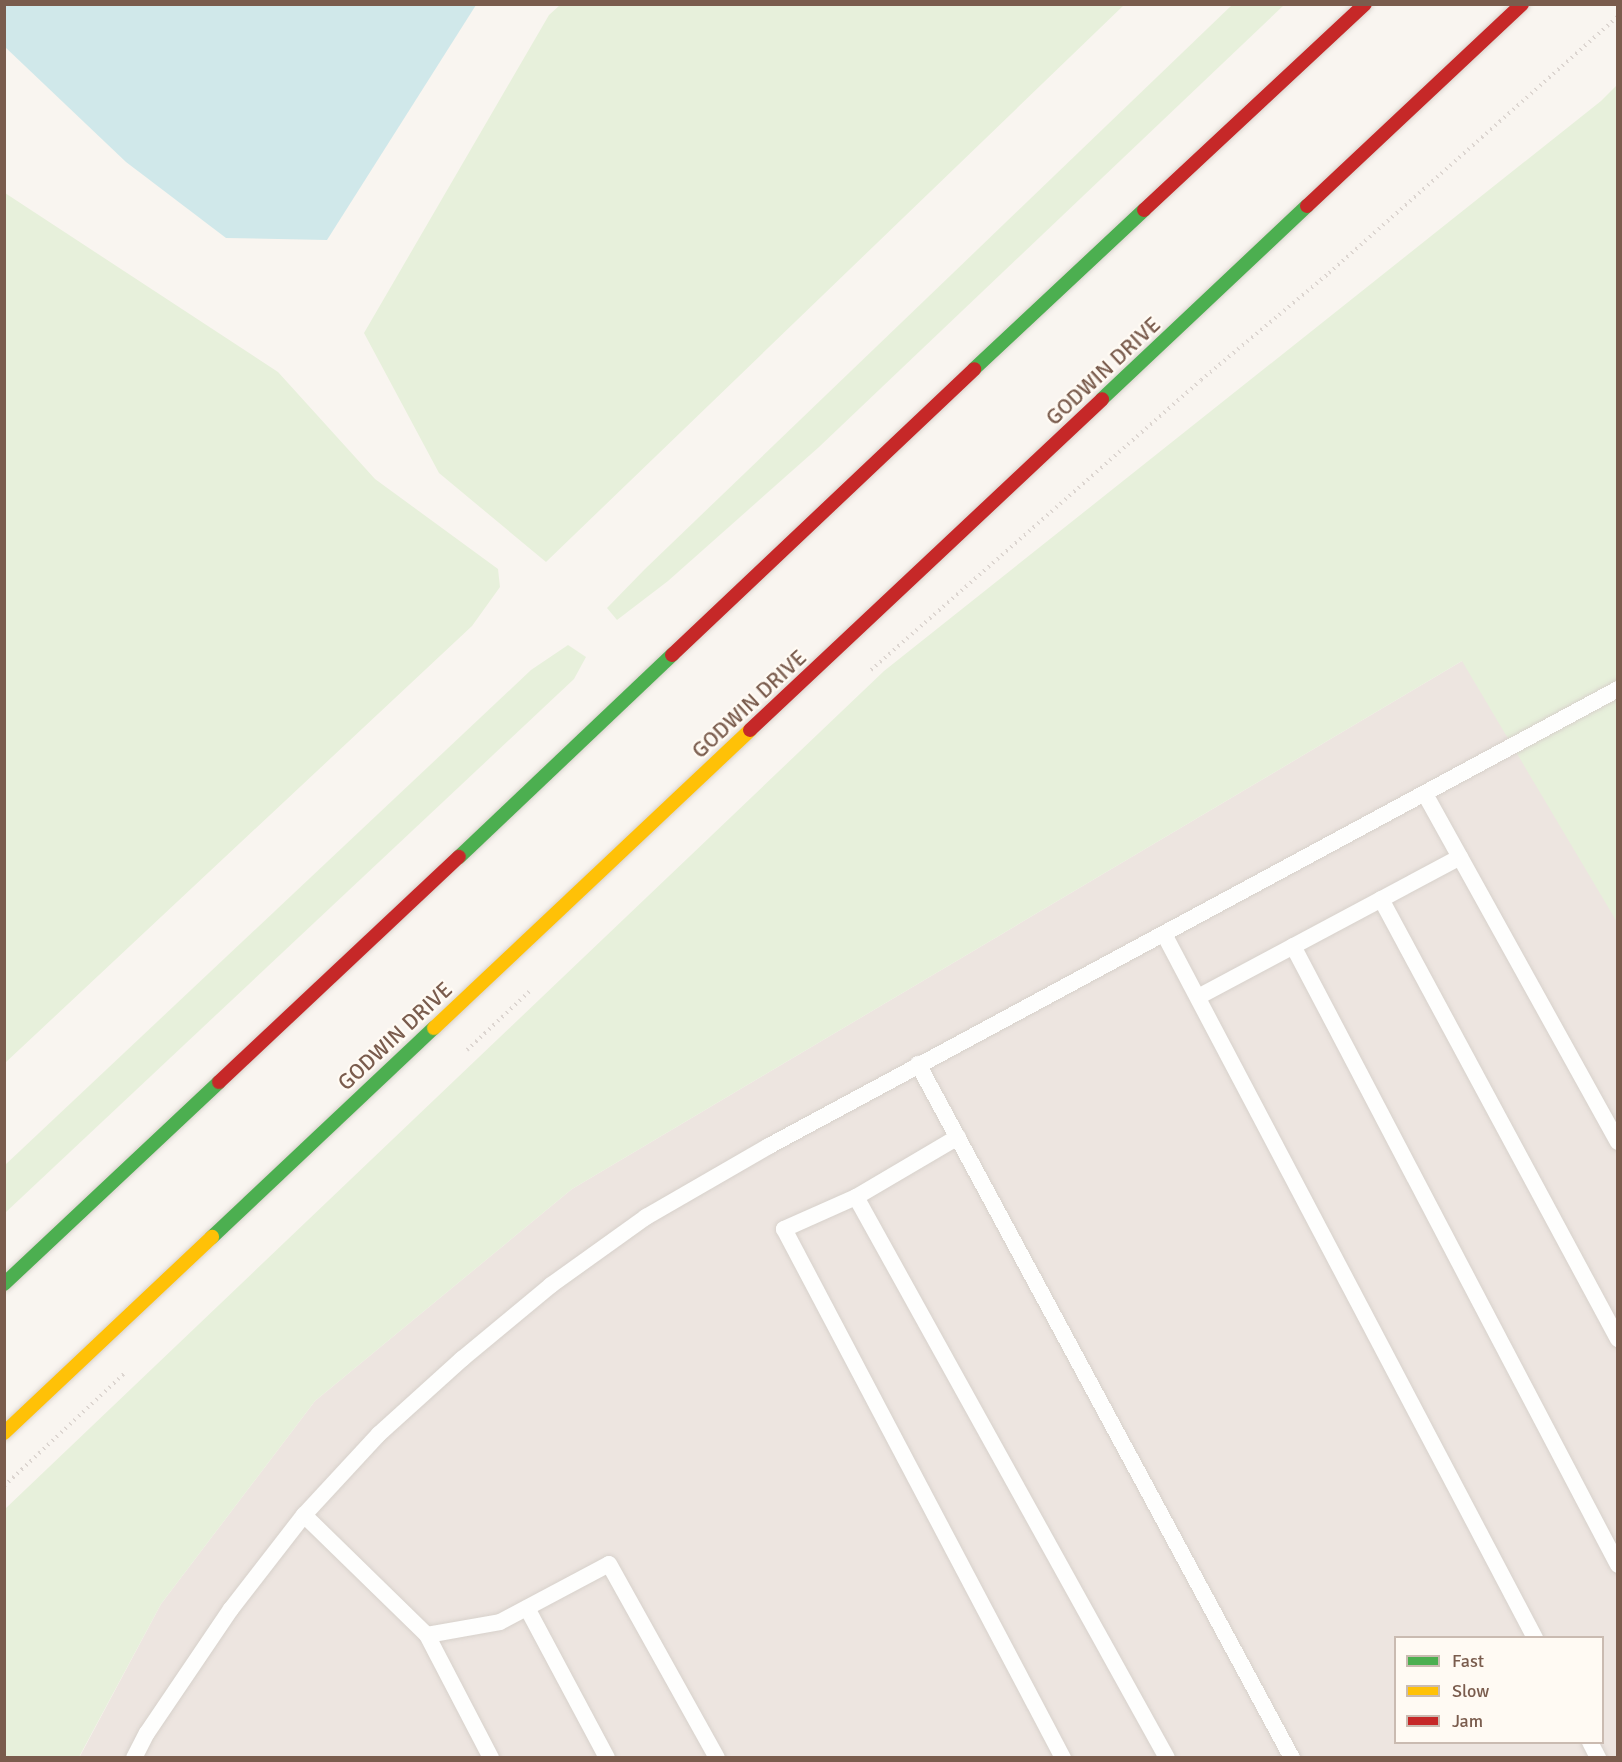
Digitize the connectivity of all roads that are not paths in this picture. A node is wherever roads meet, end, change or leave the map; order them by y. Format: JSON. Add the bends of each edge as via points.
{"nodes":[{"id":1,"x":1365,"y":4,"type":"edge"},
{"id":2,"x":1522,"y":4,"type":"edge"},
{"id":3,"x":1617,"y":689,"type":"edge"},
{"id":4,"x":1425,"y":794,"type":"junction"},
{"id":5,"x":1460,"y":857,"type":"junction"},
{"id":6,"x":1381,"y":899,"type":"junction"},
{"id":7,"x":1164,"y":934,"type":"junction"},
{"id":8,"x":1293,"y":946,"type":"junction"},
{"id":9,"x":1198,"y":997,"type":"junction"},
{"id":10,"x":918,"y":1064,"type":"junction"},
{"id":11,"x":958,"y":1137,"type":"junction"},
{"id":12,"x":1617,"y":1142,"type":"edge"},
{"id":13,"x":856,"y":1197,"type":"junction"},
{"id":14,"x":4,"y":1284,"type":"edge"},
{"id":15,"x":1617,"y":1339,"type":"edge"},
{"id":16,"x":4,"y":1433,"type":"edge"},
{"id":17,"x":304,"y":1515,"type":"junction"},
{"id":18,"x":1617,"y":1565,"type":"edge"},
{"id":19,"x":527,"y":1608,"type":"junction"},
{"id":20,"x":426,"y":1635,"type":"junction"},
{"id":21,"x":1533,"y":1636,"type":"edge"},
{"id":22,"x":1591,"y":1744,"type":"edge"},
{"id":23,"x":134,"y":1758,"type":"edge"},
{"id":24,"x":491,"y":1758,"type":"edge"},
{"id":25,"x":607,"y":1758,"type":"edge"},
{"id":26,"x":717,"y":1758,"type":"edge"},
{"id":27,"x":1062,"y":1758,"type":"edge"},
{"id":28,"x":1167,"y":1758,"type":"edge"},
{"id":29,"x":1292,"y":1758,"type":"edge"},
{"id":30,"x":1598,"y":1758,"type":"edge"}],
"edges":[{"from":1,"to":14,"type":"main road"},
{"from":2,"to":16,"type":"main road","name":"GODWIN DRIVE"},
{"from":3,"to":4,"type":"lane"},
{"from":4,"to":5,"type":"lane"},
{"from":4,"to":7,"type":"lane"},
{"from":5,"to":6,"type":"lane"},
{"from":5,"to":12,"type":"lane"},
{"from":6,"to":8,"type":"lane"},
{"from":6,"to":15,"type":"lane"},
{"from":7,"to":9,"type":"lane"},
{"from":7,"to":10,"type":"lane"},
{"from":8,"to":9,"type":"lane"},
{"from":8,"to":18,"type":"lane"},
{"from":9,"to":21,"type":"lane"},
{"from":10,"to":11,"type":"lane"},
{"from":10,"to":17,"type":"lane","via":[[646,1217],[551,1285],[379,1434]]},
{"from":11,"to":13,"type":"lane"},
{"from":11,"to":29,"type":"lane"},
{"from":13,"to":27,"type":"lane","via":[[784,1229]]},
{"from":13,"to":28,"type":"lane"},
{"from":17,"to":20,"type":"lane"},
{"from":17,"to":23,"type":"lane","via":[[231,1609]]},
{"from":19,"to":20,"type":"lane","via":[[500,1622]]},
{"from":19,"to":25,"type":"lane"},
{"from":19,"to":26,"type":"lane","via":[[609,1564]]},
{"from":20,"to":24,"type":"lane"},
{"from":22,"to":30,"type":"lane"}]}
